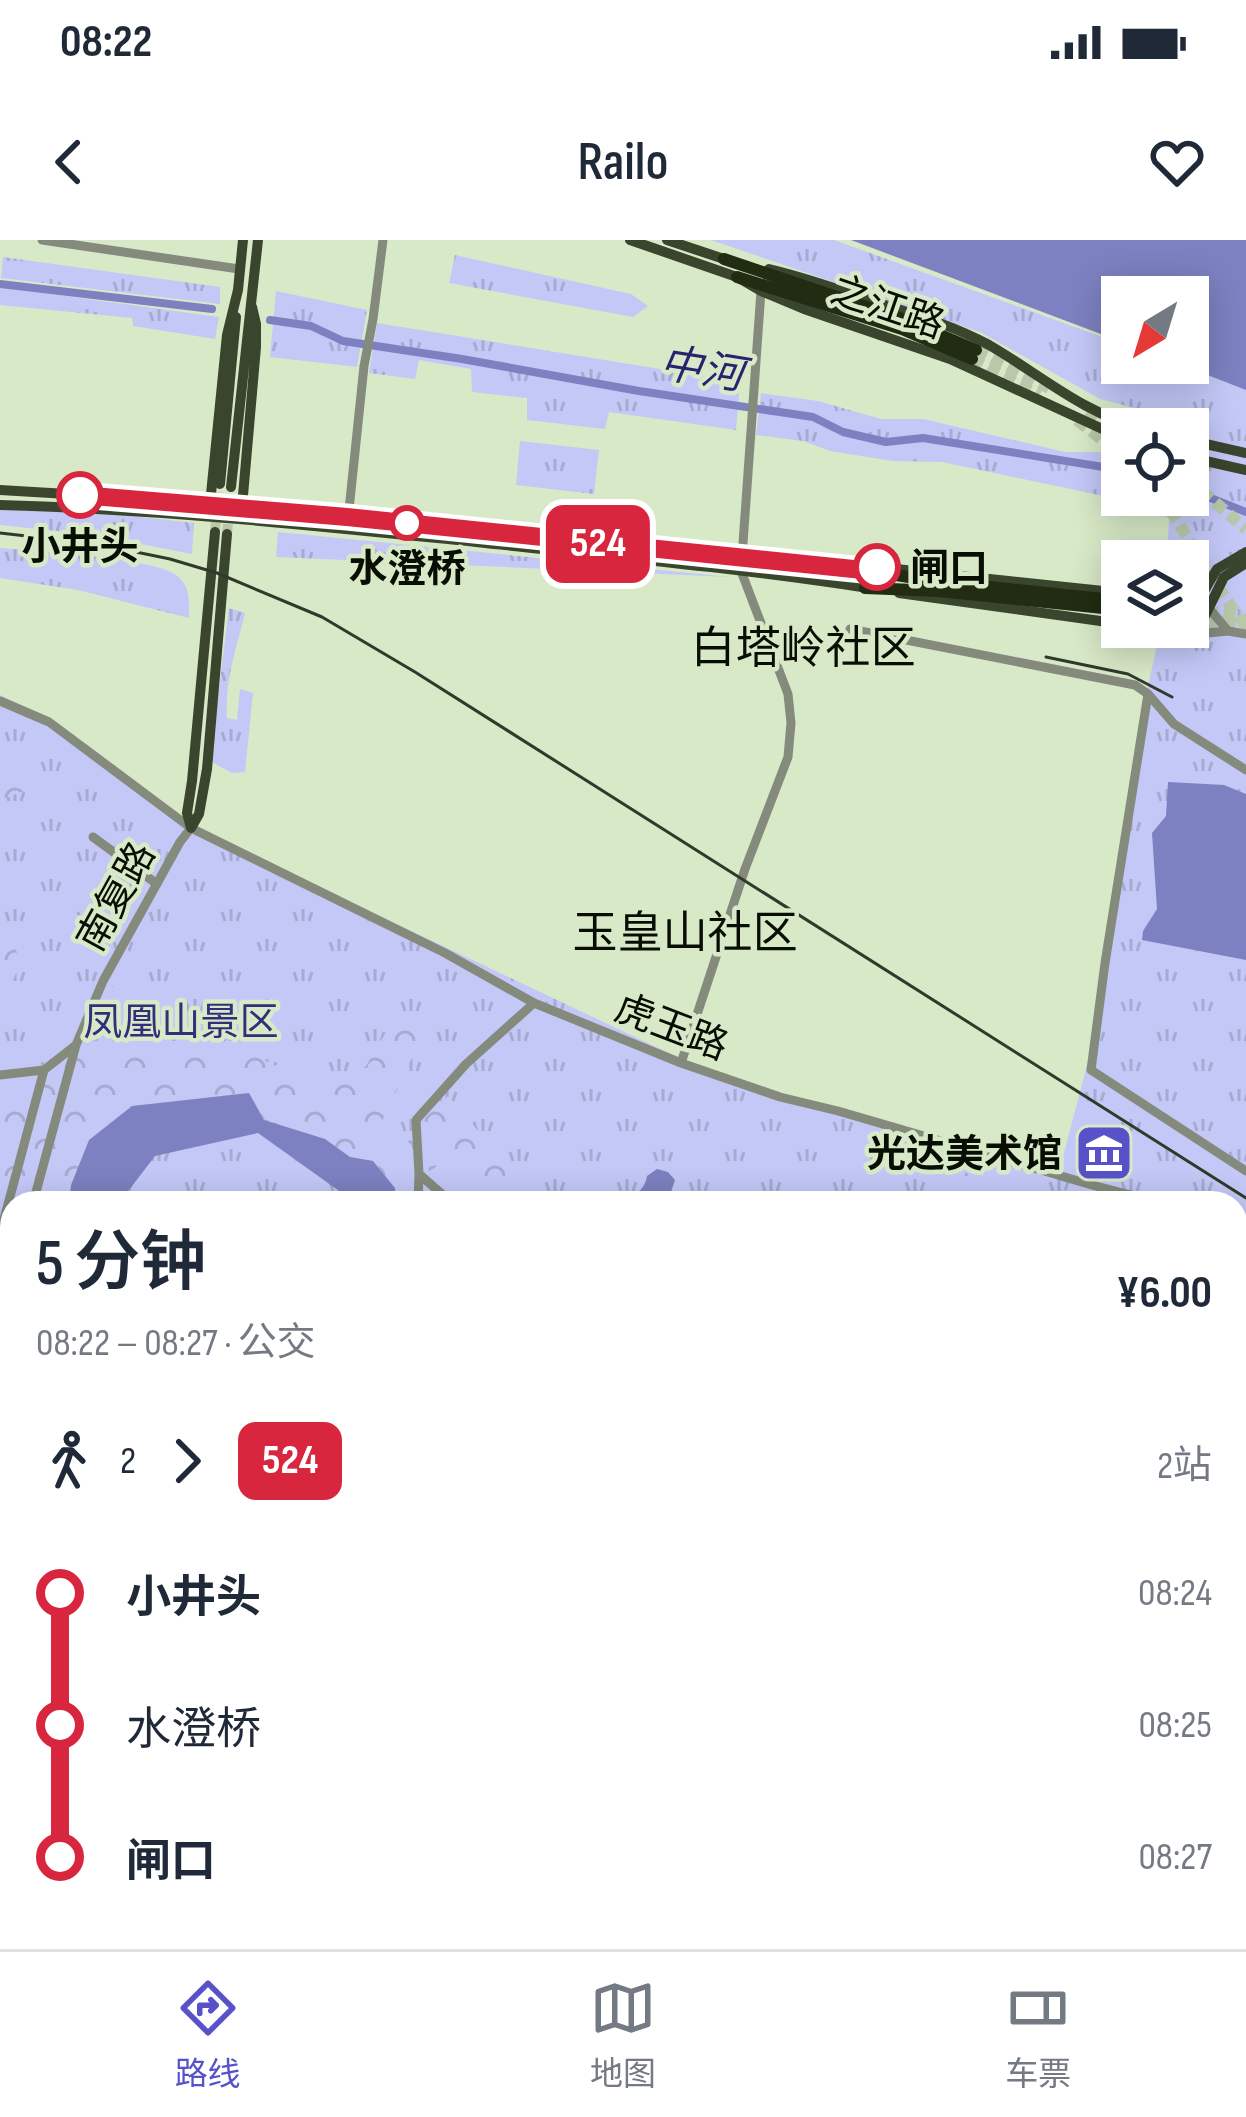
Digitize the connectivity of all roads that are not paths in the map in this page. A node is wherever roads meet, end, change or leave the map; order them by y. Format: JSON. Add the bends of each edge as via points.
{"nodes":[{"id":1,"x":42,"y":240,"type":"edge"},
{"id":2,"x":243,"y":240,"type":"edge"},
{"id":3,"x":258,"y":240,"type":"edge"},
{"id":4,"x":383,"y":240,"type":"edge"},
{"id":5,"x":630,"y":240,"type":"edge"},
{"id":6,"x":667,"y":240,"type":"edge"},
{"id":7,"x":724,"y":259,"type":"junction"},
{"id":8,"x":238,"y":269,"type":"junction"},
{"id":9,"x":737,"y":277,"type":"junction"},
{"id":10,"x":238,"y":290,"type":"junction"},
{"id":11,"x":761,"y":292,"type":"junction"},
{"id":12,"x":250,"y":300,"type":"junction"},
{"id":13,"x":1101,"y":413,"type":"tunnel mouth"},
{"id":14,"x":1101,"y":429,"type":"edge"},
{"id":15,"x":1209,"y":445,"type":"edge"},
{"id":16,"x":1246,"y":453,"type":"edge"},
{"id":17,"x":1209,"y":462,"type":"edge"},
{"id":18,"x":1246,"y":470,"type":"edge"},
{"id":19,"x":0,"y":490,"type":"edge"},
{"id":20,"x":210,"y":504,"type":"junction"},
{"id":21,"x":0,"y":505,"type":"edge"},
{"id":22,"x":242,"y":507,"type":"junction"},
{"id":23,"x":347,"y":523,"type":"junction"},
{"id":24,"x":221,"y":533,"type":"tunnel mouth"},
{"id":25,"x":1246,"y":552,"type":"edge"},
{"id":26,"x":742,"y":556,"type":"junction"},
{"id":27,"x":1246,"y":563,"type":"edge"},
{"id":28,"x":863,"y":570,"type":"joint"},
{"id":29,"x":741,"y":571,"type":"junction"},
{"id":30,"x":1209,"y":582,"type":"edge"},
{"id":31,"x":865,"y":588,"type":"junction"},
{"id":32,"x":1209,"y":591,"type":"edge"},
{"id":33,"x":1101,"y":595,"type":"edge"},
{"id":34,"x":1101,"y":608,"type":"edge"},
{"id":35,"x":1209,"y":613,"type":"edge"},
{"id":36,"x":1101,"y":621,"type":"edge"},
{"id":37,"x":850,"y":629,"type":"dead end"},
{"id":38,"x":1228,"y":631,"type":"junction"},
{"id":39,"x":1209,"y":633,"type":"edge"},
{"id":40,"x":1246,"y":634,"type":"edge"},
{"id":41,"x":1148,"y":694,"type":"junction"},
{"id":42,"x":0,"y":701,"type":"edge"},
{"id":43,"x":1246,"y":770,"type":"edge"},
{"id":44,"x":191,"y":828,"type":"junction"},
{"id":45,"x":94,"y":837,"type":"dead end"},
{"id":46,"x":157,"y":884,"type":"junction"},
{"id":47,"x":535,"y":1003,"type":"junction"},
{"id":48,"x":76,"y":1045,"type":"junction"},
{"id":49,"x":681,"y":1063,"type":"junction"},
{"id":50,"x":44,"y":1070,"type":"junction"},
{"id":51,"x":0,"y":1075,"type":"edge"},
{"id":52,"x":1246,"y":1171,"type":"edge"},
{"id":53,"x":419,"y":1174,"type":"junction"},
{"id":54,"x":1092,"y":1186,"type":"junction"},
{"id":55,"x":12,"y":1191,"type":"edge"},
{"id":56,"x":36,"y":1191,"type":"edge"},
{"id":57,"x":418,"y":1191,"type":"edge"},
{"id":58,"x":438,"y":1191,"type":"edge"},
{"id":59,"x":1092,"y":1191,"type":"edge"},
{"id":60,"x":1113,"y":1191,"type":"edge"}],
"edges":[{"from":1,"to":8,"type":"street"},
{"from":2,"to":8,"type":"main road"},
{"from":3,"to":12,"type":"main road"},
{"from":4,"to":23,"type":"street"},
{"from":5,"to":9,"type":"main road","name":"之江路"},
{"from":6,"to":7,"type":"main road","name":"之江路"},
{"from":7,"to":9,"type":"highway","via":[[918,325],[974,355]]},
{"from":7,"to":13,"type":"main road","name":"之江路","via":[[944,325]]},
{"from":8,"to":10,"type":"main road"},
{"from":9,"to":11,"type":"main road","name":"之江路"},
{"from":10,"to":12,"type":"main road","via":[[225,488]]},
{"from":10,"to":20,"type":"main road"},
{"from":11,"to":14,"type":"main road","name":"之江路","via":[[936,353]]},
{"from":11,"to":26,"type":"street"},
{"from":12,"to":22,"type":"main road","via":[[256,347]]},
{"from":15,"to":16,"type":"main road"},
{"from":17,"to":18,"type":"main road"},
{"from":19,"to":20,"type":"main road"},
{"from":20,"to":22,"type":"main road"},
{"from":21,"to":23,"type":"main road"},
{"from":22,"to":23,"type":"main road"},
{"from":23,"to":26,"type":"main road"},
{"from":23,"to":29,"type":"main road"},
{"from":24,"to":44,"type":"main road","name":"南复路"},
{"from":25,"to":30,"type":"main road"},
{"from":26,"to":28,"type":"main road"},
{"from":26,"to":29,"type":"street"},
{"from":27,"to":32,"type":"main road"},
{"from":28,"to":33,"type":"highway"},
{"from":29,"to":31,"type":"main road"},
{"from":29,"to":49,"type":"street","via":[[788,694],[791,740]]},
{"from":31,"to":34,"type":"highway"},
{"from":31,"to":36,"type":"main road"},
{"from":35,"to":38,"type":"street"},
{"from":37,"to":41,"type":"street","via":[[1140,686]]},
{"from":38,"to":39,"type":"street"},
{"from":38,"to":40,"type":"street"},
{"from":41,"to":43,"type":"street","via":[[1174,724]]},
{"from":41,"to":52,"type":"street","via":[[1091,1070]]},
{"from":42,"to":44,"type":"street","name":"虎玉路","via":[[50,722]]},
{"from":44,"to":46,"type":"street","name":"南复路"},
{"from":44,"to":47,"type":"street","name":"虎玉路"},
{"from":45,"to":46,"type":"street"},
{"from":46,"to":48,"type":"street","name":"南复路"},
{"from":47,"to":49,"type":"street","name":"虎玉路"},
{"from":47,"to":53,"type":"street","via":[[416,1120]]},
{"from":48,"to":50,"type":"street"},
{"from":48,"to":56,"type":"street","name":"南复路"},
{"from":49,"to":54,"type":"street","name":"虎玉路"},
{"from":50,"to":51,"type":"street"},
{"from":50,"to":55,"type":"street"},
{"from":53,"to":57,"type":"street"},
{"from":53,"to":58,"type":"street"},
{"from":54,"to":59,"type":"street"},
{"from":54,"to":60,"type":"street","name":"虎玉路"}]}
